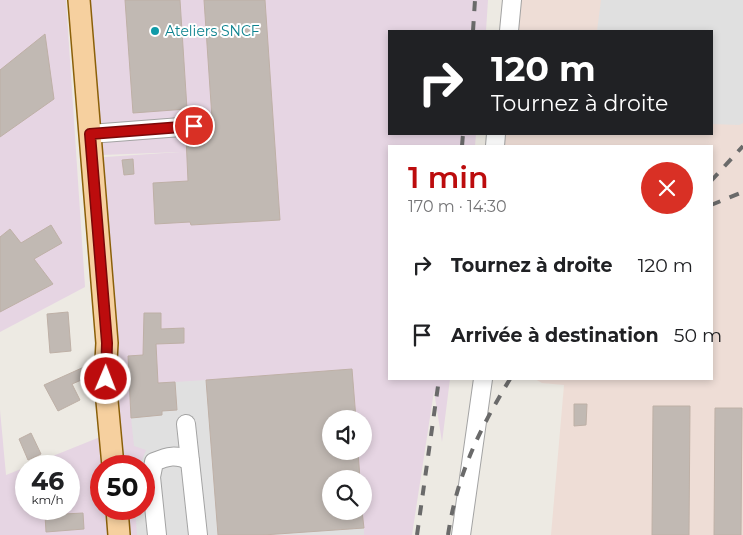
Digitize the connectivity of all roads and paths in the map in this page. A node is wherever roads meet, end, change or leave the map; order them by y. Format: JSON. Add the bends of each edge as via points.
{"nodes":[{"id":1,"x":79,"y":0,"type":"edge"},
{"id":2,"x":512,"y":0,"type":"edge"},
{"id":3,"x":509,"y":30,"type":"edge"},
{"id":4,"x":194,"y":126,"type":"dead end"},
{"id":5,"x":90,"y":134,"type":"junction"},
{"id":6,"x":483,"y":380,"type":"edge"},
{"id":7,"x":186,"y":424,"type":"dead end"},
{"id":8,"x":112,"y":455,"type":"edge"},
{"id":9,"x":190,"y":461,"type":"junction"},
{"id":10,"x":117,"y":520,"type":"edge"},
{"id":11,"x":119,"y":535,"type":"edge"},
{"id":12,"x":157,"y":535,"type":"edge"},
{"id":13,"x":198,"y":535,"type":"edge"},
{"id":14,"x":461,"y":535,"type":"edge"}],
"edges":[{"from":1,"to":5,"type":"main road"},
{"from":2,"to":3,"type":"street"},
{"from":4,"to":5,"type":"street"},
{"from":5,"to":8,"type":"main road","via":[[107,343],[106,379]]},
{"from":6,"to":14,"type":"street"},
{"from":7,"to":9,"type":"street"},
{"from":9,"to":12,"type":"street","via":[[168,456],[154,462],[151,477]]},
{"from":9,"to":13,"type":"street"},
{"from":10,"to":11,"type":"main road"}]}
